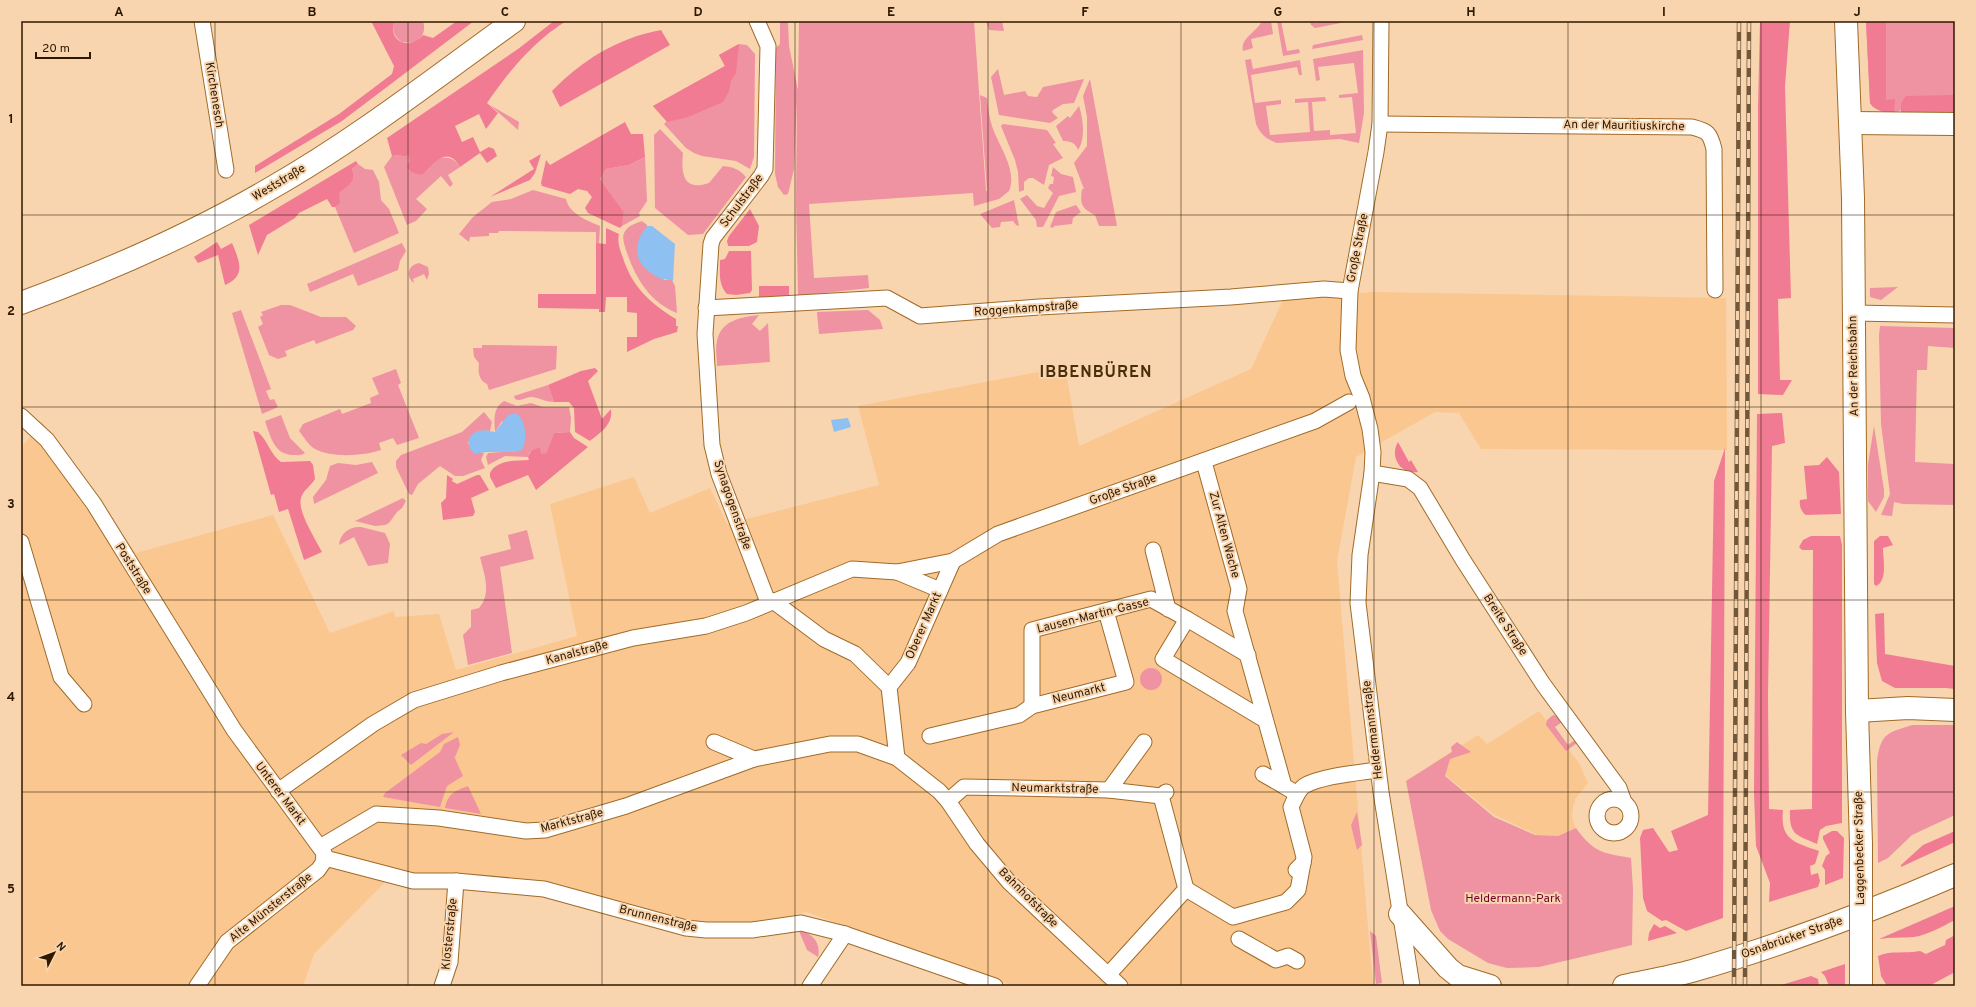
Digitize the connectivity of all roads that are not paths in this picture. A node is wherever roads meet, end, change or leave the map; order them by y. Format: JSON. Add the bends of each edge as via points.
{"nodes":[{"id":1,"x":202,"y":21,"type":"edge"},
{"id":2,"x":514,"y":21,"type":"edge"},
{"id":3,"x":757,"y":21,"type":"edge"},
{"id":4,"x":1382,"y":21,"type":"edge"},
{"id":5,"x":1846,"y":21,"type":"edge"},
{"id":6,"x":1851,"y":123,"type":"junction"},
{"id":7,"x":1380,"y":124,"type":"junction"},
{"id":8,"x":1955,"y":124,"type":"edge"},
{"id":9,"x":226,"y":170,"type":"dead end"},
{"id":10,"x":1715,"y":290,"type":"dead end"},
{"id":11,"x":1350,"y":291,"type":"junction"},
{"id":12,"x":21,"y":302,"type":"edge"},
{"id":13,"x":706,"y":308,"type":"junction"},
{"id":14,"x":1854,"y":313,"type":"junction"},
{"id":15,"x":1955,"y":315,"type":"edge"},
{"id":16,"x":1349,"y":402,"type":"dead end"},
{"id":17,"x":21,"y":416,"type":"edge"},
{"id":18,"x":1204,"y":462,"type":"junction"},
{"id":19,"x":1372,"y":472,"type":"junction"},
{"id":20,"x":21,"y":542,"type":"edge"},
{"id":21,"x":1153,"y":550,"type":"dead end"},
{"id":22,"x":953,"y":561,"type":"junction"},
{"id":23,"x":892,"y":572,"type":"junction"},
{"id":24,"x":940,"y":590,"type":"junction"},
{"id":25,"x":770,"y":602,"type":"junction"},
{"id":26,"x":1168,"y":609,"type":"junction"},
{"id":27,"x":1106,"y":611,"type":"junction"},
{"id":28,"x":1187,"y":618,"type":"junction"},
{"id":29,"x":1248,"y":655,"type":"junction"},
{"id":30,"x":889,"y":687,"type":"junction"},
{"id":31,"x":84,"y":704,"type":"dead end"},
{"id":32,"x":1032,"y":706,"type":"junction"},
{"id":33,"x":1955,"y":710,"type":"edge"},
{"id":34,"x":1857,"y":711,"type":"junction"},
{"id":35,"x":1265,"y":720,"type":"junction"},
{"id":36,"x":234,"y":730,"type":"joint"},
{"id":37,"x":930,"y":736,"type":"dead end"},
{"id":38,"x":714,"y":742,"type":"dead end"},
{"id":39,"x":1144,"y":742,"type":"dead end"},
{"id":40,"x":897,"y":758,"type":"junction"},
{"id":41,"x":754,"y":759,"type":"junction"},
{"id":42,"x":1378,"y":770,"type":"junction"},
{"id":43,"x":1263,"y":774,"type":"dead end"},
{"id":44,"x":1284,"y":786,"type":"junction"},
{"id":45,"x":1109,"y":790,"type":"junction"},
{"id":46,"x":278,"y":791,"type":"junction"},
{"id":47,"x":1297,"y":794,"type":"junction"},
{"id":48,"x":948,"y":801,"type":"junction"},
{"id":49,"x":1624,"y":802,"type":"dead end"},
{"id":50,"x":321,"y":858,"type":"junction"},
{"id":51,"x":1955,"y":875,"type":"edge"},
{"id":52,"x":456,"y":880,"type":"junction"},
{"id":53,"x":1186,"y":889,"type":"junction"},
{"id":54,"x":1400,"y":914,"type":"junction"},
{"id":55,"x":845,"y":934,"type":"junction"},
{"id":56,"x":1240,"y":939,"type":"dead end"},
{"id":57,"x":1297,"y":961,"type":"dead end"},
{"id":58,"x":1108,"y":975,"type":"junction"},
{"id":59,"x":197,"y":986,"type":"edge"},
{"id":60,"x":442,"y":986,"type":"edge"},
{"id":61,"x":810,"y":986,"type":"edge"},
{"id":62,"x":996,"y":986,"type":"edge"},
{"id":63,"x":1120,"y":986,"type":"edge"},
{"id":64,"x":1412,"y":986,"type":"edge"},
{"id":65,"x":1490,"y":986,"type":"edge"},
{"id":66,"x":1624,"y":986,"type":"edge"},
{"id":67,"x":1861,"y":986,"type":"edge"}],
"edges":[{"from":1,"to":9,"type":"street","name":"Kirchenesch"},
{"from":2,"to":12,"type":"street","name":"Weststraße","via":[[364,129],[274,187],[163,245]]},
{"from":3,"to":13,"type":"street","name":"Schulstraße","via":[[768,46],[765,169],[712,241]]},
{"from":4,"to":7,"type":"street","name":"Große Straße"},
{"from":5,"to":6,"type":"street","name":"An der Reichsbahn"},
{"from":6,"to":8,"type":"street"},
{"from":6,"to":14,"type":"street","name":"An der Reichsbahn"},
{"from":7,"to":10,"type":"street","name":"An der Mauritiuskirche","via":[[1692,127],[1705,130],[1714,149]]},
{"from":7,"to":11,"type":"street","name":"Große Straße"},
{"from":11,"to":13,"type":"street","name":"Roggenkampstraße","via":[[1324,289],[1231,298],[1039,307],[920,316],[887,298]]},
{"from":11,"to":19,"type":"street","name":"Große Straße","via":[[1348,350],[1370,429]]},
{"from":13,"to":25,"type":"street","name":"Synagogenstraße","via":[[707,382],[712,445],[719,474]]},
{"from":14,"to":15,"type":"street"},
{"from":14,"to":34,"type":"street","name":"An der Reichsbahn"},
{"from":16,"to":18,"type":"street","name":"Große Straße","via":[[1315,421]]},
{"from":17,"to":36,"type":"street","name":"Poststraße","via":[[47,440],[86,492]]},
{"from":18,"to":22,"type":"street","name":"Große Straße","via":[[998,534]]},
{"from":18,"to":29,"type":"street","name":"Zur Alten Wache","via":[[1239,588],[1236,611]]},
{"from":19,"to":42,"type":"street","name":"Heldermannstraße","via":[[1360,555],[1358,603]]},
{"from":19,"to":49,"type":"street","name":"Breite Straße","via":[[1408,479],[1420,488],[1479,586],[1543,684],[1619,788]]},
{"from":20,"to":31,"type":"street","via":[[61,677]]},
{"from":21,"to":26,"type":"street"},
{"from":22,"to":23,"type":"street","name":"Große Straße"},
{"from":22,"to":24,"type":"street","name":"Oberer Markt"},
{"from":23,"to":24,"type":"street"},
{"from":23,"to":25,"type":"street","name":"Kanalstraße","via":[[852,569]]},
{"from":24,"to":30,"type":"street","name":"Oberer Markt","via":[[908,663]]},
{"from":25,"to":30,"type":"street","via":[[824,639],[856,654]]},
{"from":25,"to":46,"type":"street","name":"Kanalstraße","via":[[706,626],[634,638],[500,673],[414,700],[373,724]]},
{"from":26,"to":27,"type":"street","name":"Lausen-Martin-Gasse","via":[[1151,599]]},
{"from":26,"to":28,"type":"street","name":"Lausen-Martin-Gasse"},
{"from":27,"to":32,"type":"street","name":"Lausen-Martin-Gasse","via":[[1032,630]]},
{"from":27,"to":32,"type":"street","name":"Neumarkt","via":[[1126,682]]},
{"from":28,"to":29,"type":"street","name":"Lausen-Martin-Gasse"},
{"from":28,"to":35,"type":"street","via":[[1163,659]]},
{"from":29,"to":35,"type":"street","name":"Zur Alten Wache"},
{"from":30,"to":40,"type":"street"},
{"from":32,"to":37,"type":"street","via":[[1019,714]]},
{"from":33,"to":34,"type":"street","via":[[1908,708]]},
{"from":34,"to":67,"type":"street","name":"Laggenbecker Straße","bridge":true,"via":[[1861,844]]},
{"from":35,"to":44,"type":"street","name":"Zur Alten Wache"},
{"from":36,"to":46,"type":"street","name":"Unterer Markt"},
{"from":38,"to":41,"type":"street"},
{"from":39,"to":45,"type":"street","via":[[1124,776]]},
{"from":40,"to":41,"type":"street","name":"Marktstraße","via":[[858,744],[830,744]]},
{"from":40,"to":48,"type":"street"},
{"from":41,"to":50,"type":"street","name":"Marktstraße","via":[[626,806],[545,830],[526,831],[440,818],[376,814]]},
{"from":42,"to":47,"type":"street","via":[[1331,777],[1304,786]]},
{"from":42,"to":54,"type":"street","name":"Heldermannstraße"},
{"from":43,"to":44,"type":"street"},
{"from":44,"to":47,"type":"street"},
{"from":45,"to":48,"type":"street","name":"Neumarktstraße","via":[[964,787]]},
{"from":45,"to":53,"type":"street","name":"Neumarktstraße","via":[[1163,794]]},
{"from":46,"to":50,"type":"street","name":"Unterer Markt"},
{"from":47,"to":53,"type":"street","via":[[1291,807],[1304,857],[1299,867],[1298,890],[1286,902],[1233,917]]},
{"from":48,"to":58,"type":"street","name":"Bahnhofstraße","via":[[977,844],[1009,882]]},
{"from":50,"to":52,"type":"street","name":"Brunnenstraße","via":[[413,881]]},
{"from":50,"to":59,"type":"street","name":"Alte Münsterstraße","via":[[227,942]]},
{"from":51,"to":66,"type":"street","name":"Osnabrücker Straße","via":[[1903,898],[1790,940],[1691,971]]},
{"from":52,"to":55,"type":"street","name":"Brunnenstraße","via":[[544,890],[686,928],[752,930],[801,923]]},
{"from":52,"to":60,"type":"street","name":"Klosterstraße","via":[[450,962]]},
{"from":53,"to":58,"type":"street"},
{"from":54,"to":64,"type":"street","name":"Heldermannstraße"},
{"from":54,"to":65,"type":"street","via":[[1458,976]]},
{"from":55,"to":61,"type":"street"},
{"from":55,"to":62,"type":"street","name":"Brunnenstraße"},
{"from":56,"to":57,"type":"street","via":[[1276,960],[1288,956]]},
{"from":58,"to":63,"type":"street","name":"Bahnhofstraße"}]}
